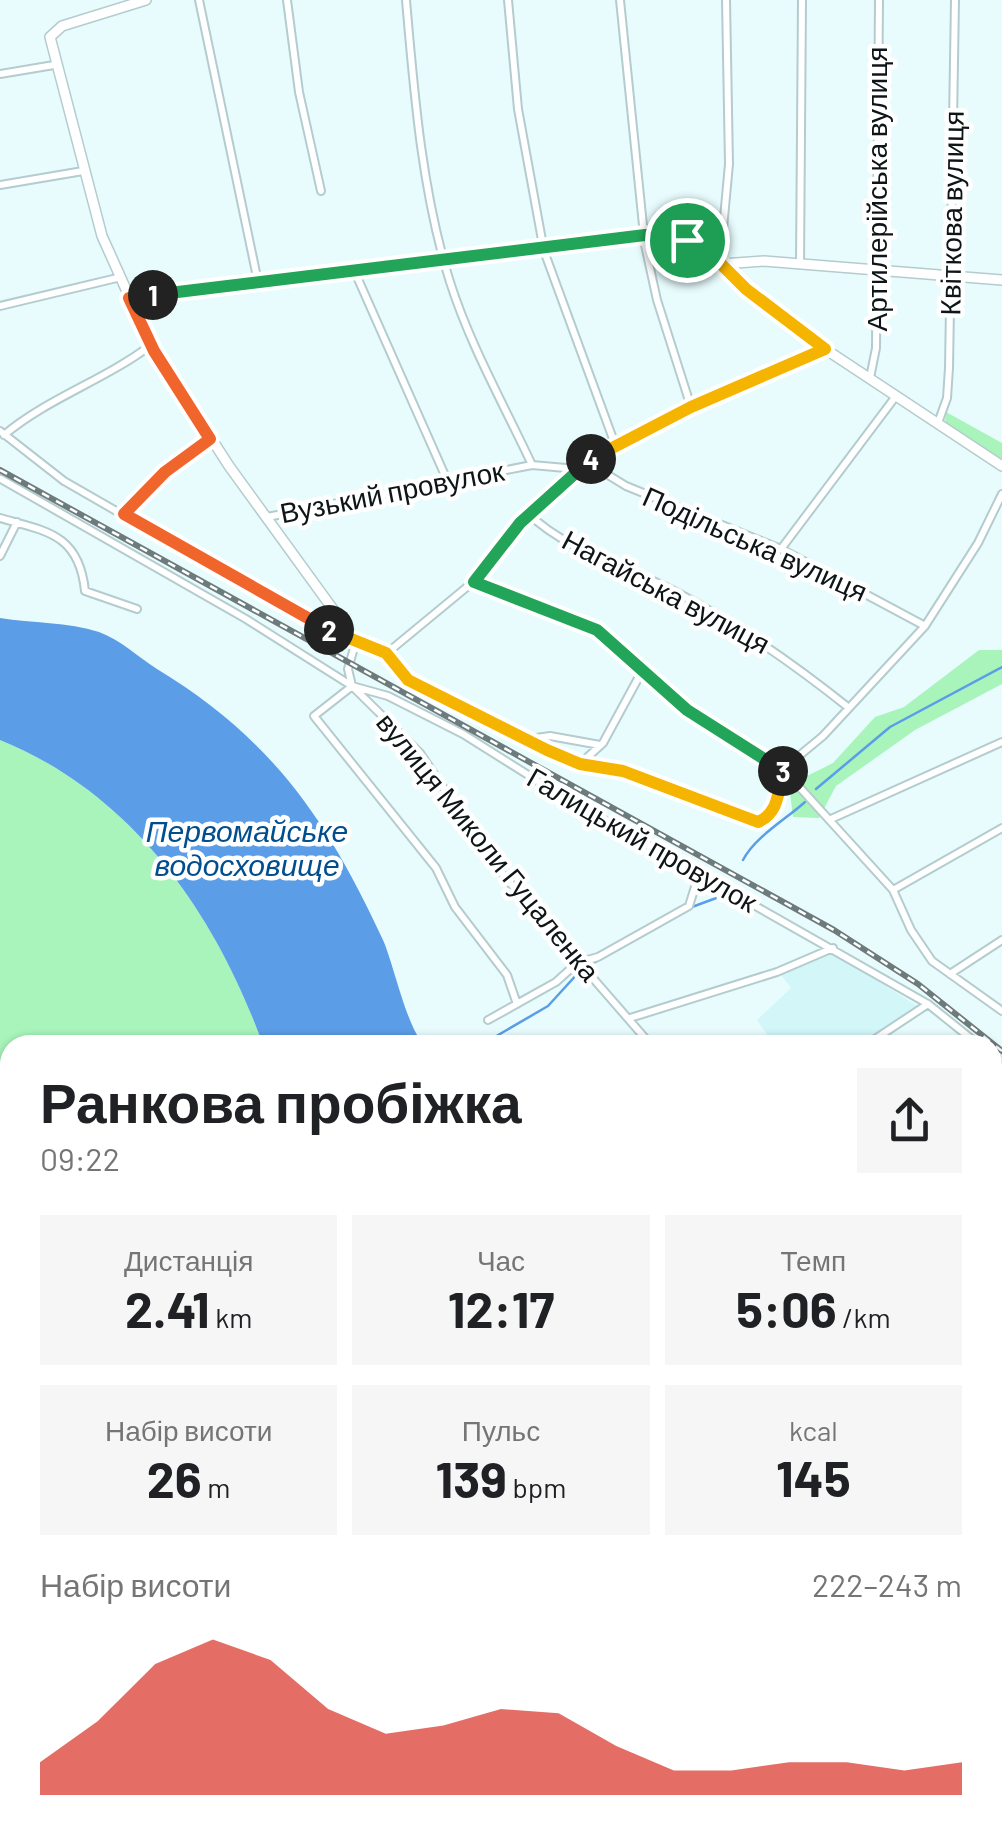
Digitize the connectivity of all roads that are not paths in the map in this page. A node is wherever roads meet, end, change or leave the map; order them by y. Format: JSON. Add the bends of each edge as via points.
{"nodes":[{"id":1,"x":146,"y":0,"type":"edge"},
{"id":2,"x":199,"y":0,"type":"edge"},
{"id":3,"x":288,"y":0,"type":"edge"},
{"id":4,"x":406,"y":0,"type":"edge"},
{"id":5,"x":508,"y":0,"type":"edge"},
{"id":6,"x":620,"y":0,"type":"edge"},
{"id":7,"x":726,"y":0,"type":"edge"},
{"id":8,"x":802,"y":0,"type":"edge"},
{"id":9,"x":879,"y":0,"type":"edge"},
{"id":10,"x":956,"y":0,"type":"edge"},
{"id":11,"x":54,"y":65,"type":"junction"},
{"id":12,"x":0,"y":74,"type":"edge"},
{"id":13,"x":83,"y":171,"type":"junction"},
{"id":14,"x":0,"y":185,"type":"edge"},
{"id":15,"x":321,"y":191,"type":"dead end"},
{"id":16,"x":645,"y":235,"type":"junction"},
{"id":17,"x":544,"y":251,"type":"junction"},
{"id":18,"x":444,"y":260,"type":"junction"},
{"id":19,"x":721,"y":262,"type":"junction"},
{"id":20,"x":800,"y":264,"type":"junction"},
{"id":21,"x":354,"y":270,"type":"junction"},
{"id":22,"x":878,"y":271,"type":"junction"},
{"id":23,"x":952,"y":277,"type":"junction"},
{"id":24,"x":117,"y":278,"type":"junction"},
{"id":25,"x":1002,"y":280,"type":"edge"},
{"id":26,"x":258,"y":282,"type":"junction"},
{"id":27,"x":129,"y":298,"type":"junction"},
{"id":28,"x":0,"y":306,"type":"edge"},
{"id":29,"x":151,"y":345,"type":"junction"},
{"id":30,"x":825,"y":349,"type":"junction"},
{"id":31,"x":870,"y":378,"type":"junction"},
{"id":32,"x":896,"y":396,"type":"junction"},
{"id":33,"x":691,"y":407,"type":"junction"},
{"id":34,"x":938,"y":424,"type":"junction"},
{"id":35,"x":2,"y":433,"type":"edge"},
{"id":36,"x":210,"y":439,"type":"junction"},
{"id":37,"x":616,"y":447,"type":"junction"},
{"id":38,"x":586,"y":462,"type":"junction"},
{"id":39,"x":532,"y":465,"type":"junction"},
{"id":40,"x":1002,"y":466,"type":"edge"},
{"id":41,"x":577,"y":469,"type":"junction"},
{"id":42,"x":1,"y":479,"type":"edge"},
{"id":43,"x":448,"y":480,"type":"junction"},
{"id":44,"x":1002,"y":494,"type":"edge"},
{"id":45,"x":124,"y":514,"type":"junction"},
{"id":46,"x":530,"y":514,"type":"junction"},
{"id":47,"x":266,"y":517,"type":"junction"},
{"id":48,"x":0,"y":518,"type":"edge"},
{"id":49,"x":17,"y":522,"type":"junction"},
{"id":50,"x":781,"y":550,"type":"junction"},
{"id":51,"x":0,"y":556,"type":"edge"},
{"id":52,"x":474,"y":582,"type":"junction"},
{"id":53,"x":137,"y":609,"type":"dead end"},
{"id":54,"x":925,"y":626,"type":"junction"},
{"id":55,"x":356,"y":641,"type":"junction"},
{"id":56,"x":386,"y":653,"type":"junction"},
{"id":57,"x":641,"y":673,"type":"junction"},
{"id":58,"x":352,"y":686,"type":"junction"},
{"id":59,"x":849,"y":708,"type":"junction"},
{"id":60,"x":526,"y":740,"type":"junction"},
{"id":61,"x":1002,"y":742,"type":"edge"},
{"id":62,"x":602,"y":744,"type":"junction"},
{"id":63,"x":580,"y":764,"type":"junction"},
{"id":64,"x":783,"y":770,"type":"junction"},
{"id":65,"x":830,"y":819,"type":"junction"},
{"id":66,"x":1002,"y":828,"type":"edge"},
{"id":67,"x":700,"y":874,"type":"junction"},
{"id":68,"x":893,"y":890,"type":"junction"},
{"id":69,"x":1002,"y":940,"type":"edge"},
{"id":70,"x":833,"y":948,"type":"junction"},
{"id":71,"x":576,"y":963,"type":"junction"},
{"id":72,"x":950,"y":974,"type":"junction"},
{"id":73,"x":517,"y":1004,"type":"junction"},
{"id":74,"x":928,"y":1004,"type":"junction"},
{"id":75,"x":1002,"y":1012,"type":"edge"},
{"id":76,"x":628,"y":1018,"type":"junction"},
{"id":77,"x":488,"y":1020,"type":"dead end"},
{"id":78,"x":642,"y":1035,"type":"edge"},
{"id":79,"x":881,"y":1035,"type":"edge"},
{"id":80,"x":967,"y":1035,"type":"edge"}],
"edges":[{"from":1,"to":11,"type":"street","via":[[53,32]]},
{"from":2,"to":26,"type":"street"},
{"from":3,"to":15,"type":"street"},
{"from":4,"to":18,"type":"street"},
{"from":5,"to":17,"type":"street","via":[[518,109]]},
{"from":6,"to":16,"type":"street"},
{"from":7,"to":19,"type":"street","via":[[729,164]]},
{"from":8,"to":20,"type":"street"},
{"from":9,"to":22,"type":"street","name":"Артилерійська вулиця"},
{"from":10,"to":23,"type":"street","name":"Квіткова вулиця"},
{"from":11,"to":12,"type":"street"},
{"from":11,"to":13,"type":"street"},
{"from":13,"to":14,"type":"street"},
{"from":13,"to":24,"type":"street"},
{"from":16,"to":17,"type":"street"},
{"from":16,"to":19,"type":"street","via":[[687,240]]},
{"from":16,"to":33,"type":"street","via":[[657,300]]},
{"from":17,"to":18,"type":"street"},
{"from":17,"to":37,"type":"street"},
{"from":18,"to":21,"type":"street"},
{"from":18,"to":39,"type":"street"},
{"from":19,"to":20,"type":"street"},
{"from":19,"to":30,"type":"street"},
{"from":20,"to":22,"type":"street"},
{"from":21,"to":26,"type":"street"},
{"from":21,"to":43,"type":"street"},
{"from":22,"to":23,"type":"street"},
{"from":22,"to":31,"type":"street","name":"Артилерійська вулиця"},
{"from":23,"to":25,"type":"street"},
{"from":23,"to":34,"type":"street","name":"Квіткова вулиця","via":[[946,398]]},
{"from":24,"to":27,"type":"street"},
{"from":24,"to":28,"type":"street"},
{"from":26,"to":27,"type":"street"},
{"from":27,"to":29,"type":"street"},
{"from":29,"to":35,"type":"street"},
{"from":29,"to":36,"type":"street"},
{"from":30,"to":31,"type":"street"},
{"from":30,"to":33,"type":"street"},
{"from":31,"to":32,"type":"street"},
{"from":32,"to":34,"type":"street"},
{"from":32,"to":50,"type":"street"},
{"from":33,"to":37,"type":"street"},
{"from":34,"to":40,"type":"street"},
{"from":35,"to":45,"type":"street","via":[[64,481]]},
{"from":36,"to":45,"type":"street"},
{"from":36,"to":47,"type":"street"},
{"from":37,"to":38,"type":"street"},
{"from":38,"to":41,"type":"street"},
{"from":38,"to":50,"type":"street","name":"Подільська вулиця","via":[[626,486]]},
{"from":39,"to":41,"type":"street","name":"Вузький провулок"},
{"from":39,"to":43,"type":"street","name":"Вузький провулок"},
{"from":41,"to":46,"type":"street"},
{"from":42,"to":58,"type":"street"},
{"from":43,"to":47,"type":"street","name":"Вузький провулок"},
{"from":44,"to":54,"type":"street"},
{"from":45,"to":55,"type":"street","via":[[311,623]]},
{"from":46,"to":52,"type":"street"},
{"from":46,"to":59,"type":"street","name":"Нагайська вулиця","via":[[757,637]]},
{"from":47,"to":55,"type":"street"},
{"from":48,"to":49,"type":"street"},
{"from":49,"to":51,"type":"street"},
{"from":49,"to":53,"type":"street","via":[[60,537],[83,573],[84,591]]},
{"from":50,"to":54,"type":"street","name":"Подільська вулиця"},
{"from":52,"to":56,"type":"street"},
{"from":52,"to":57,"type":"street","via":[[597,630]]},
{"from":54,"to":59,"type":"street"},
{"from":55,"to":56,"type":"street"},
{"from":55,"to":58,"type":"street","via":[[348,669]]},
{"from":56,"to":60,"type":"street","via":[[408,680]]},
{"from":57,"to":62,"type":"street"},
{"from":57,"to":64,"type":"street"},
{"from":58,"to":67,"type":"street","name":"Галицький провулок","via":[[388,696],[463,734]]},
{"from":58,"to":71,"type":"street","name":"вулиця Миколи Гуцаленка","via":[[420,753],[498,869]]},
{"from":58,"to":73,"type":"street","via":[[314,716],[436,868],[455,908],[507,975]]},
{"from":59,"to":64,"type":"street"},
{"from":60,"to":62,"type":"street","via":[[550,736]]},
{"from":60,"to":63,"type":"street"},
{"from":61,"to":65,"type":"street"},
{"from":62,"to":63,"type":"street"},
{"from":63,"to":64,"type":"street","via":[[623,771],[758,822],[775,808]]},
{"from":64,"to":65,"type":"street"},
{"from":65,"to":68,"type":"street"},
{"from":66,"to":68,"type":"street"},
{"from":67,"to":70,"type":"street","name":"Галицький провулок"},
{"from":67,"to":71,"type":"street","via":[[689,906]]},
{"from":68,"to":72,"type":"street","via":[[932,962]]},
{"from":69,"to":72,"type":"street"},
{"from":70,"to":74,"type":"street","name":"Галицький провулок"},
{"from":70,"to":76,"type":"street"},
{"from":71,"to":73,"type":"street"},
{"from":71,"to":76,"type":"street","name":"вулиця Миколи Гуцаленка"},
{"from":72,"to":75,"type":"street"},
{"from":73,"to":77,"type":"street"},
{"from":74,"to":79,"type":"street"},
{"from":74,"to":80,"type":"street","name":"Галицький провулок"},
{"from":76,"to":78,"type":"street","name":"вулиця Миколи Гуцаленка"}]}
